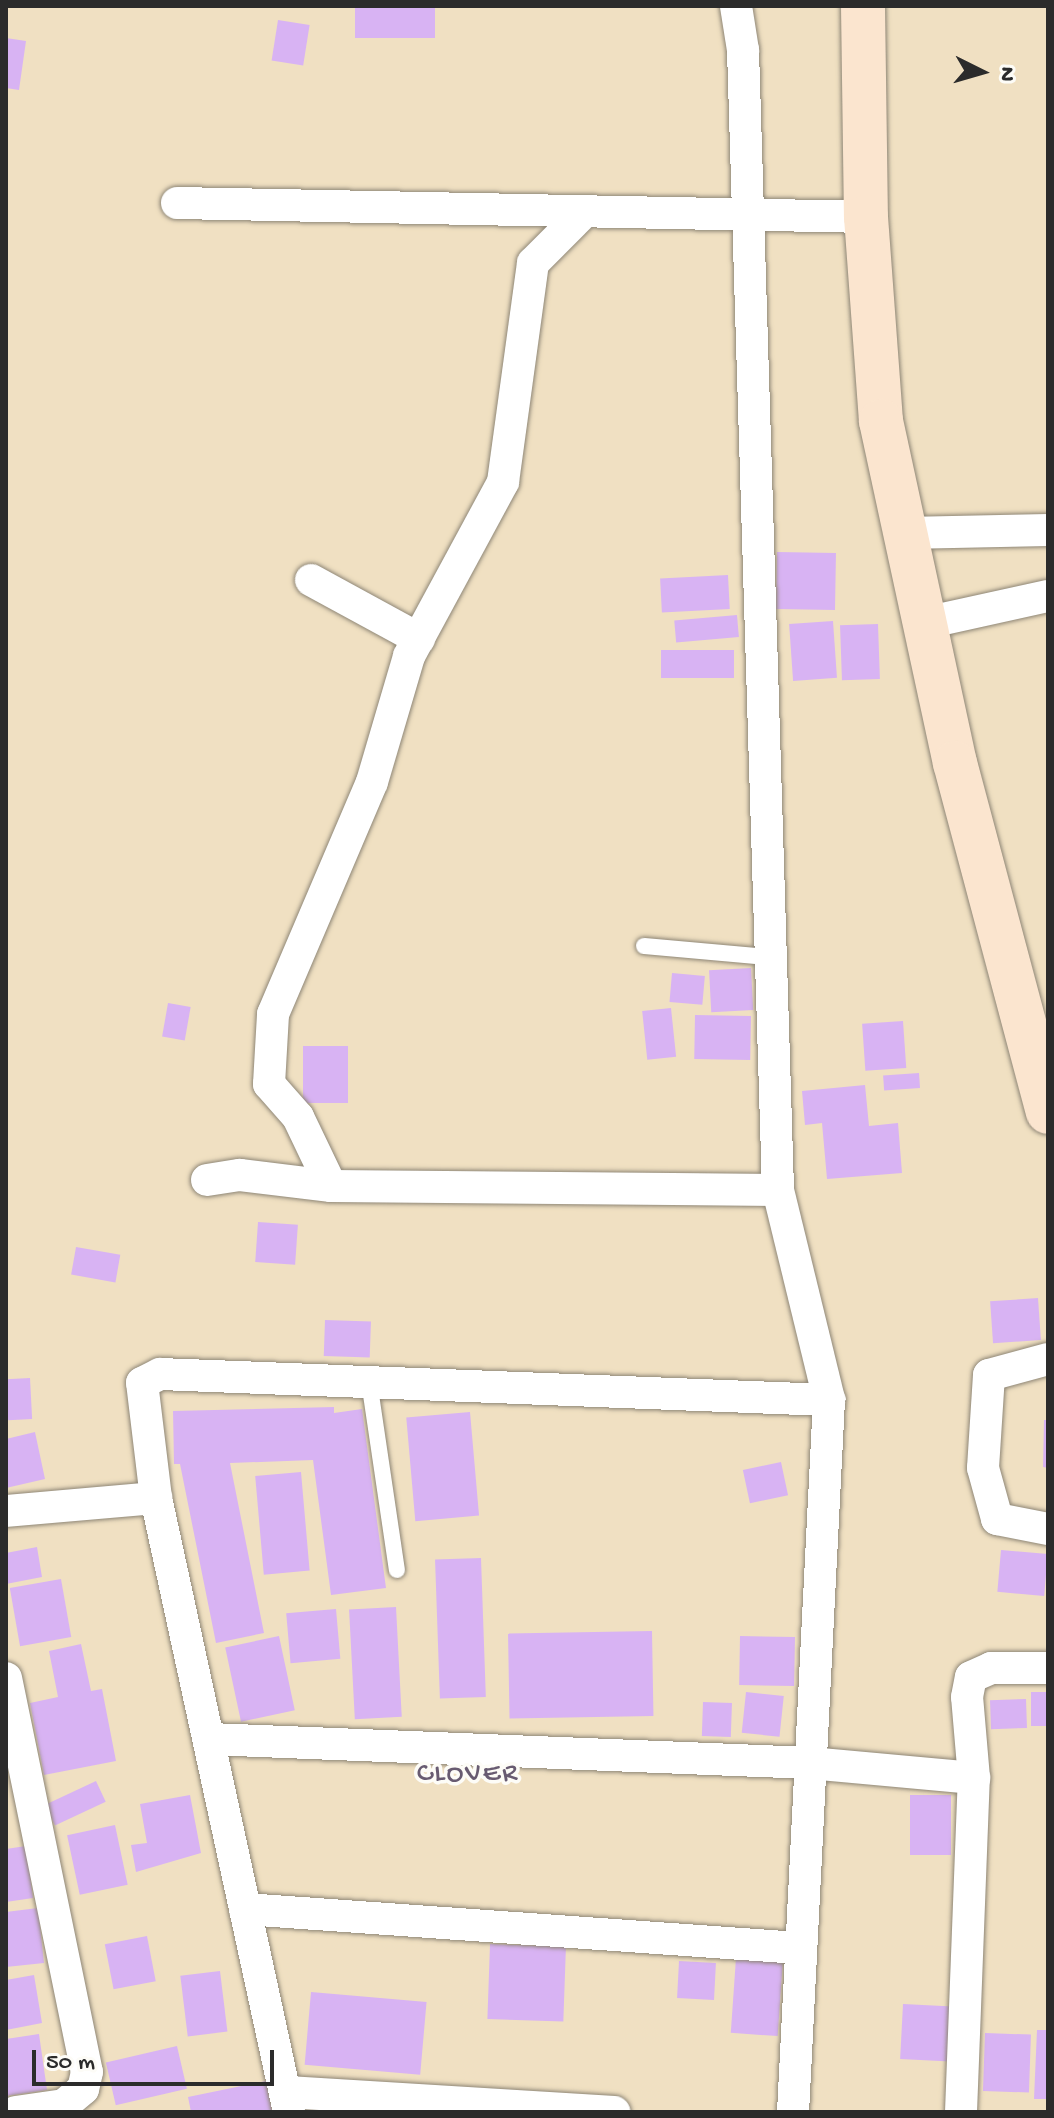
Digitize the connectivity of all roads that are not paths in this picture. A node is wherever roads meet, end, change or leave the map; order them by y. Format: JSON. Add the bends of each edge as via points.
{"nodes":[{"id":1,"x":736,"y":6,"type":"edge"},
{"id":2,"x":863,"y":6,"type":"edge"},
{"id":3,"x":177,"y":203,"type":"dead end"},
{"id":4,"x":580,"y":216,"type":"junction"},
{"id":5,"x":746,"y":217,"type":"junction"},
{"id":6,"x":866,"y":217,"type":"junction"},
{"id":7,"x":1048,"y":530,"type":"edge"},
{"id":8,"x":905,"y":533,"type":"junction"},
{"id":9,"x":311,"y":580,"type":"dead end"},
{"id":10,"x":1048,"y":596,"type":"edge"},
{"id":11,"x":925,"y":623,"type":"junction"},
{"id":12,"x":419,"y":639,"type":"junction"},
{"id":13,"x":644,"y":946,"type":"dead end"},
{"id":14,"x":768,"y":957,"type":"junction"},
{"id":15,"x":1048,"y":1112,"type":"edge"},
{"id":16,"x":207,"y":1180,"type":"dead end"},
{"id":17,"x":331,"y":1186,"type":"junction"},
{"id":18,"x":778,"y":1190,"type":"junction"},
{"id":19,"x":1048,"y":1359,"type":"edge"},
{"id":20,"x":369,"y":1381,"type":"junction"},
{"id":21,"x":829,"y":1400,"type":"junction"},
{"id":22,"x":156,"y":1498,"type":"junction"},
{"id":23,"x":6,"y":1511,"type":"edge"},
{"id":24,"x":1048,"y":1529,"type":"edge"},
{"id":25,"x":397,"y":1570,"type":"dead end"},
{"id":26,"x":1048,"y":1668,"type":"edge"},
{"id":27,"x":6,"y":1678,"type":"edge"},
{"id":28,"x":210,"y":1739,"type":"junction"},
{"id":29,"x":809,"y":1763,"type":"junction"},
{"id":30,"x":974,"y":1778,"type":"junction"},
{"id":31,"x":245,"y":1909,"type":"junction"},
{"id":32,"x":799,"y":1948,"type":"junction"},
{"id":33,"x":288,"y":2102,"type":"edge"},
{"id":34,"x":16,"y":2112,"type":"edge"},
{"id":35,"x":614,"y":2112,"type":"edge"},
{"id":36,"x":793,"y":2112,"type":"edge"},
{"id":37,"x":961,"y":2112,"type":"edge"}],
"edges":[{"from":1,"to":5,"type":"street"},
{"from":2,"to":6,"type":"street"},
{"from":3,"to":4,"type":"street"},
{"from":4,"to":5,"type":"street"},
{"from":4,"to":12,"type":"street","via":[[533,263],[503,482]]},
{"from":5,"to":6,"type":"street"},
{"from":5,"to":14,"type":"street"},
{"from":6,"to":8,"type":"street","via":[[881,421]]},
{"from":7,"to":8,"type":"street"},
{"from":8,"to":11,"type":"street"},
{"from":9,"to":12,"type":"street"},
{"from":10,"to":11,"type":"street"},
{"from":11,"to":15,"type":"street"},
{"from":12,"to":17,"type":"street","via":[[395,689],[372,782],[273,1014],[269,1084],[298,1117]]},
{"from":13,"to":14,"type":"lane"},
{"from":14,"to":18,"type":"street"},
{"from":16,"to":17,"type":"street","via":[[240,1175]]},
{"from":17,"to":18,"type":"street"},
{"from":18,"to":21,"type":"street"},
{"from":19,"to":24,"type":"street","via":[[989,1375],[983,1468],[997,1519]]},
{"from":20,"to":21,"type":"street"},
{"from":20,"to":22,"type":"street","via":[[148,1377],[138,1391]]},
{"from":20,"to":25,"type":"lane"},
{"from":21,"to":29,"type":"street"},
{"from":22,"to":23,"type":"street"},
{"from":22,"to":28,"type":"street"},
{"from":26,"to":30,"type":"street","via":[[991,1668],[971,1677],[966,1727]]},
{"from":27,"to":34,"type":"street","via":[[87,2072],[83,2089],[64,2105]]},
{"from":28,"to":29,"type":"street"},
{"from":28,"to":31,"type":"street"},
{"from":29,"to":30,"type":"street"},
{"from":29,"to":32,"type":"street"},
{"from":30,"to":37,"type":"street"},
{"from":31,"to":32,"type":"street"},
{"from":31,"to":33,"type":"street"},
{"from":32,"to":36,"type":"street"},
{"from":33,"to":35,"type":"street"}]}
